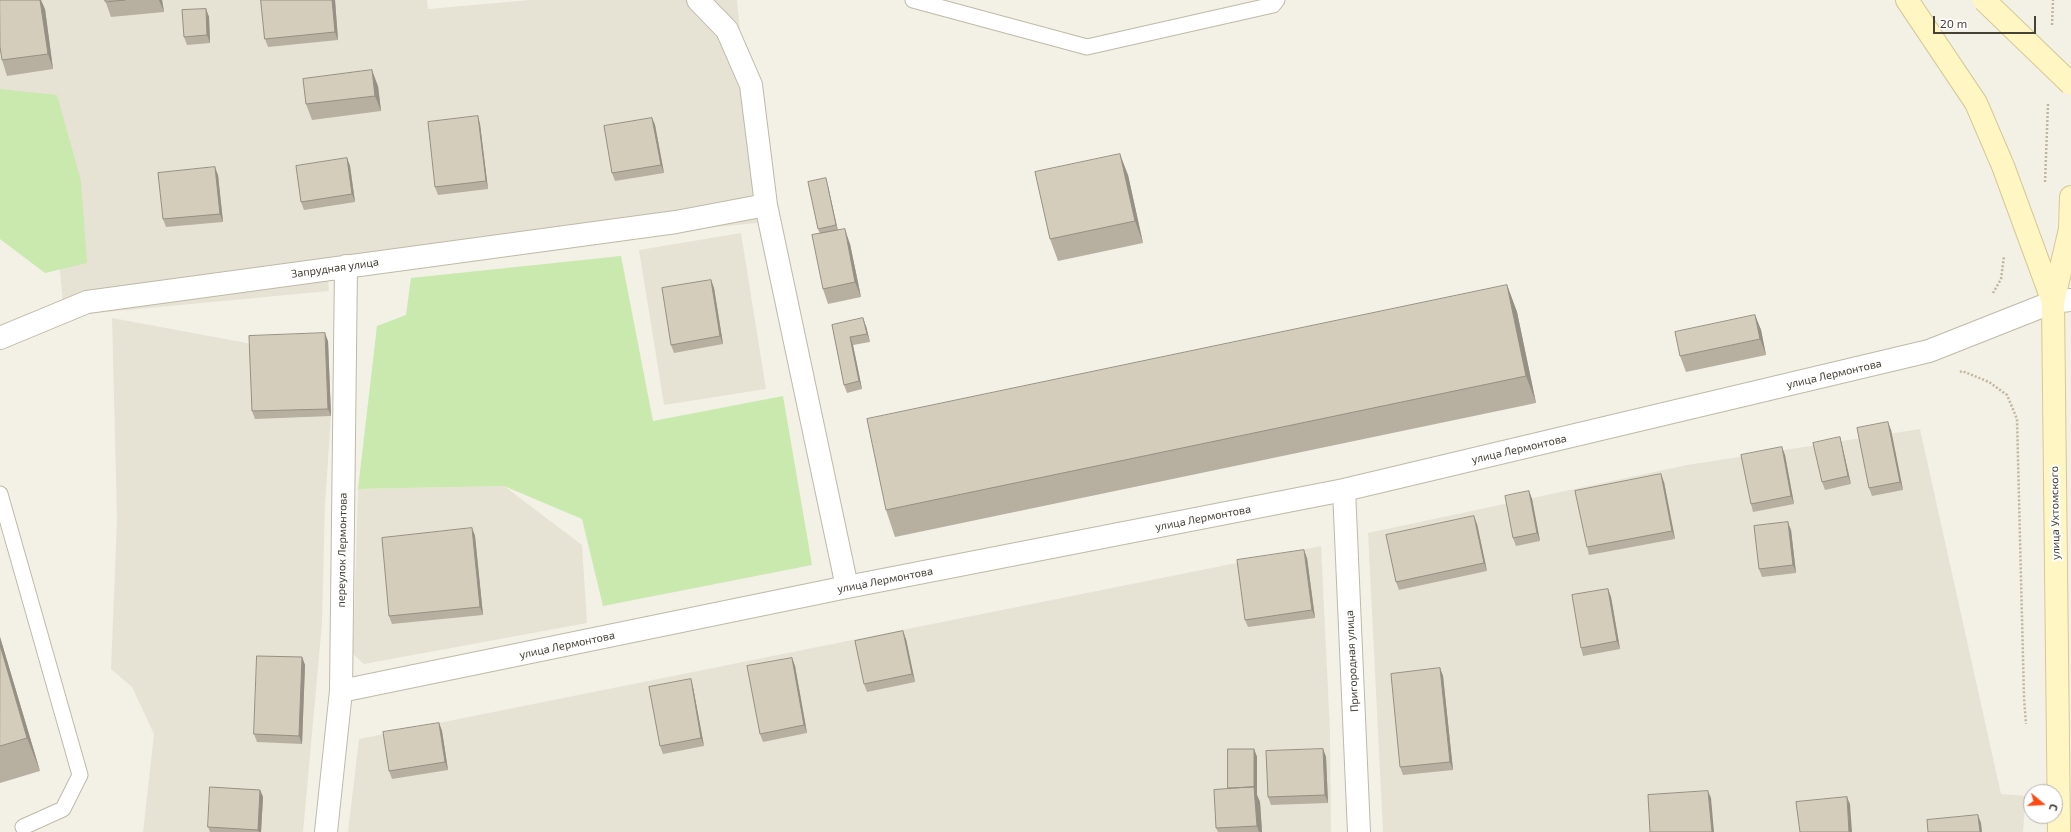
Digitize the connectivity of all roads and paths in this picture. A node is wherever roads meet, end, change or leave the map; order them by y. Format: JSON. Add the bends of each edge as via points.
{"nodes":[{"id":1,"x":699,"y":0,"type":"edge"},
{"id":2,"x":913,"y":0,"type":"edge"},
{"id":3,"x":1277,"y":0,"type":"edge"},
{"id":4,"x":1906,"y":0,"type":"edge"},
{"id":5,"x":1984,"y":0,"type":"edge"},
{"id":6,"x":2071,"y":84,"type":"edge"},
{"id":7,"x":2071,"y":197,"type":"edge"},
{"id":8,"x":766,"y":205,"type":"junction"},
{"id":9,"x":2004,"y":253,"type":"dead end"},
{"id":10,"x":346,"y":266,"type":"junction"},
{"id":11,"x":1992,"y":295,"type":"dead end"},
{"id":12,"x":2062,"y":301,"type":"edge"},
{"id":13,"x":0,"y":338,"type":"edge"},
{"id":14,"x":1956,"y":373,"type":"dead end"},
{"id":15,"x":1344,"y":490,"type":"junction"},
{"id":16,"x":0,"y":494,"type":"edge"},
{"id":17,"x":847,"y":588,"type":"junction"},
{"id":18,"x":341,"y":691,"type":"junction"},
{"id":19,"x":2027,"y":730,"type":"dead end"},
{"id":20,"x":23,"y":827,"type":"dead end"},
{"id":21,"x":326,"y":832,"type":"edge"},
{"id":22,"x":1359,"y":832,"type":"edge"},
{"id":23,"x":2059,"y":832,"type":"edge"}],
"edges":[{"from":1,"to":8,"type":"street","via":[[727,30],[751,85]]},
{"from":2,"to":3,"type":"lane","via":[[1087,47],[1273,5]]},
{"from":4,"to":12,"type":"main road","via":[[1976,103]]},
{"from":5,"to":6,"type":"main road","bridge":true},
{"from":7,"to":12,"type":"main road","name":"улица Ухтомского"},
{"from":8,"to":10,"type":"street","name":"Запрудная улица","via":[[676,222]]},
{"from":8,"to":17,"type":"street"},
{"from":9,"to":11,"type":"path","via":[[2001,280]]},
{"from":10,"to":13,"type":"street","name":"Запрудная улица","via":[[87,302]]},
{"from":10,"to":18,"type":"street","name":"переулок Лермонтова"},
{"from":12,"to":15,"type":"street","name":"улица Лермонтова","via":[[1929,351]]},
{"from":12,"to":23,"type":"main road","name":"улица Ухтомского"},
{"from":14,"to":19,"type":"path","via":[[1962,372],[1989,382],[2007,395],[2017,420]]},
{"from":15,"to":17,"type":"street","name":"улица Лермонтова"},
{"from":15,"to":22,"type":"street","name":"Пригородная улица"},
{"from":16,"to":20,"type":"lane","via":[[80,775],[63,810]]},
{"from":17,"to":18,"type":"street","name":"улица Лермонтова"},
{"from":18,"to":21,"type":"street","name":"переулок Лермонтова"}]}
